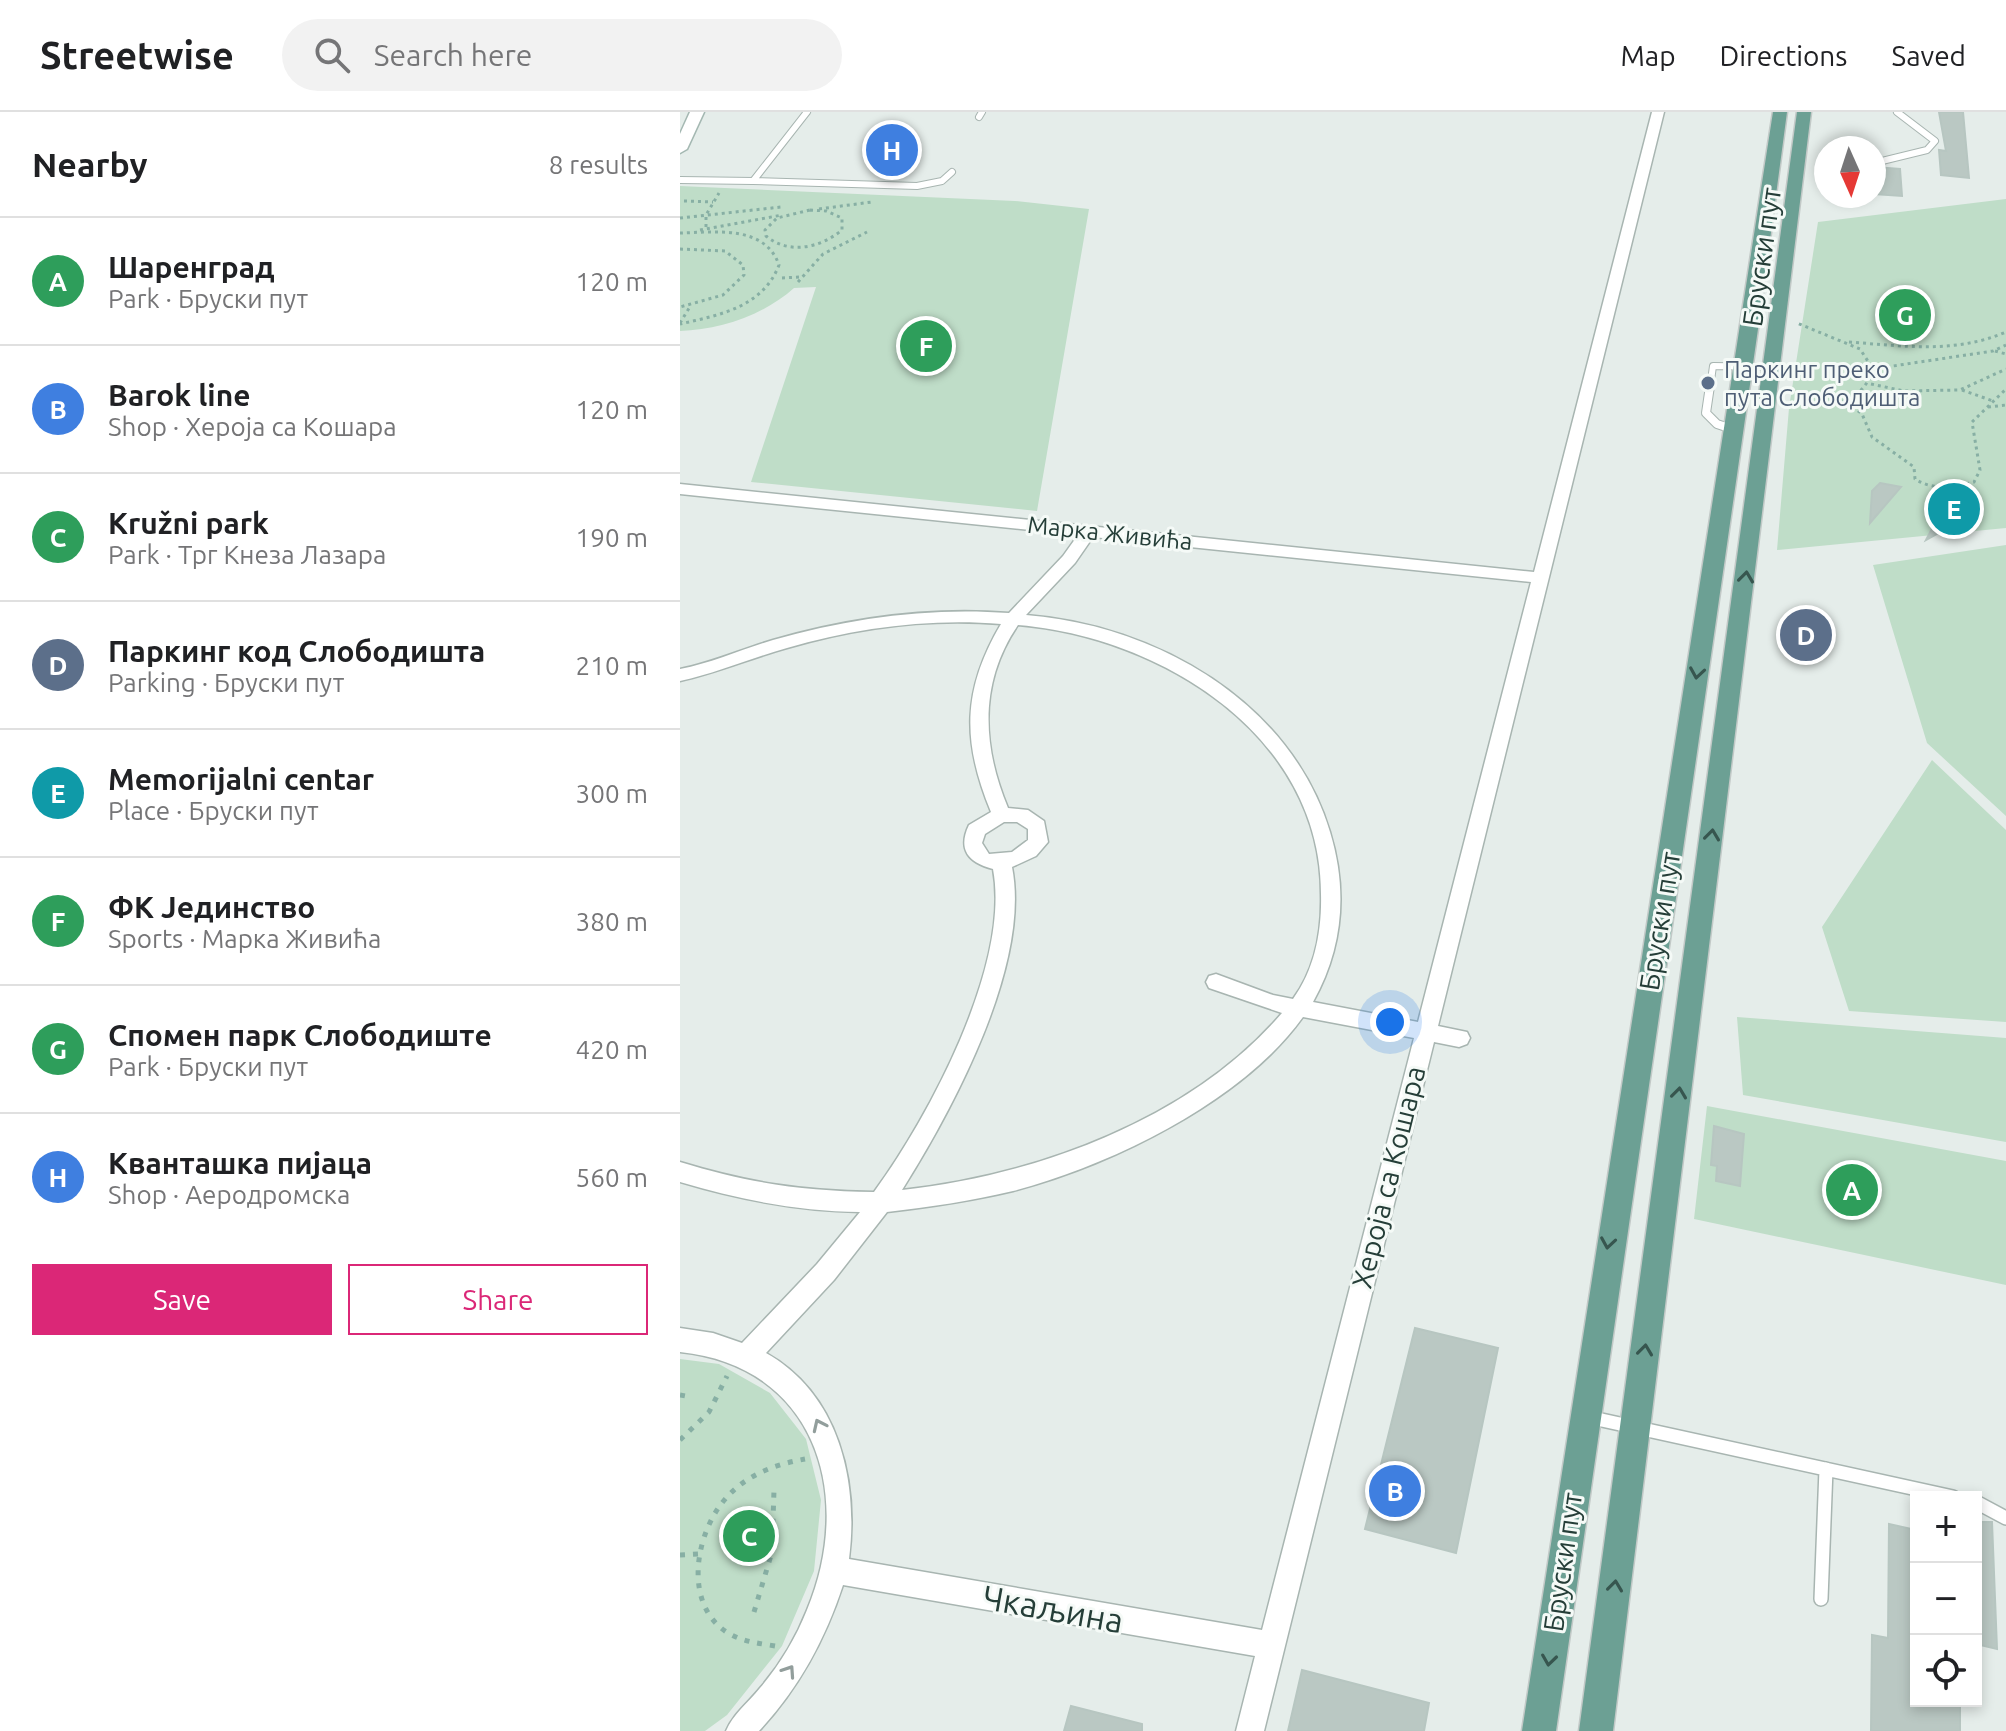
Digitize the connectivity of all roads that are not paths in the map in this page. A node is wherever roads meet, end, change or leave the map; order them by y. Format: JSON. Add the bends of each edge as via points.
{"nodes":[{"id":1,"x":697,"y":112,"type":"edge"},
{"id":2,"x":807,"y":112,"type":"edge"},
{"id":3,"x":1658,"y":112,"type":"edge"},
{"id":4,"x":1780,"y":112,"type":"edge"},
{"id":5,"x":1804,"y":112,"type":"edge"},
{"id":6,"x":1897,"y":112,"type":"edge"},
{"id":7,"x":683,"y":141,"type":"edge"},
{"id":8,"x":1886,"y":160,"type":"edge"},
{"id":9,"x":952,"y":172,"type":"dead end"},
{"id":10,"x":680,"y":180,"type":"edge"},
{"id":11,"x":753,"y":181,"type":"junction"},
{"id":12,"x":1746,"y":365,"type":"junction"},
{"id":13,"x":1773,"y":367,"type":"junction"},
{"id":14,"x":1735,"y":430,"type":"junction"},
{"id":15,"x":681,"y":492,"type":"edge"},
{"id":16,"x":1088,"y":531,"type":"junction"},
{"id":17,"x":1539,"y":578,"type":"junction"},
{"id":18,"x":1015,"y":618,"type":"junction"},
{"id":19,"x":680,"y":675,"type":"edge"},
{"id":20,"x":1001,"y":815,"type":"junction"},
{"id":21,"x":1002,"y":863,"type":"junction"},
{"id":22,"x":1216,"y":982,"type":"dead end"},
{"id":23,"x":1299,"y":1008,"type":"junction"},
{"id":24,"x":1425,"y":1031,"type":"junction"},
{"id":25,"x":1459,"y":1038,"type":"dead end"},
{"id":26,"x":680,"y":1172,"type":"edge"},
{"id":27,"x":882,"y":1202,"type":"junction"},
{"id":28,"x":680,"y":1340,"type":"edge"},
{"id":29,"x":738,"y":1363,"type":"junction"},
{"id":30,"x":1581,"y":1416,"type":"junction"},
{"id":31,"x":1635,"y":1428,"type":"junction"},
{"id":32,"x":1826,"y":1469,"type":"junction"},
{"id":33,"x":1926,"y":1491,"type":"edge"},
{"id":34,"x":1982,"y":1505,"type":"edge"},
{"id":35,"x":2006,"y":1518,"type":"edge"},
{"id":36,"x":834,"y":1570,"type":"junction"},
{"id":37,"x":1821,"y":1599,"type":"dead end"},
{"id":38,"x":1271,"y":1645,"type":"junction"},
{"id":39,"x":740,"y":1731,"type":"edge"},
{"id":40,"x":1250,"y":1731,"type":"edge"},
{"id":41,"x":1539,"y":1731,"type":"edge"},
{"id":42,"x":1596,"y":1731,"type":"edge"}],
"edges":[{"from":1,"to":7,"type":"street"},
{"from":2,"to":11,"type":"lane"},
{"from":3,"to":17,"type":"street","name":"Хероја са Кошара"},
{"from":4,"to":12,"type":"main road","name":"Бруски пут"},
{"from":5,"to":13,"type":"main road","name":"Бруски пут"},
{"from":6,"to":8,"type":"lane","via":[[1935,141],[1927,150]]},
{"from":9,"to":11,"type":"lane","via":[[942,181],[917,186]]},
{"from":10,"to":11,"type":"lane"},
{"from":12,"to":13,"type":"lane"},
{"from":12,"to":14,"type":"main road","name":"Бруски пут"},
{"from":12,"to":14,"type":"lane","via":[[1713,366],[1706,413]]},
{"from":31,"to":13,"type":"main road","name":"Бруски пут","one_way":true},
{"from":14,"to":30,"type":"main road","name":"Бруски пут","one_way":true},
{"from":15,"to":16,"type":"street","name":"Марка Живића"},
{"from":16,"to":17,"type":"street","name":"Марка Живића"},
{"from":16,"to":18,"type":"street","via":[[1071,559]]},
{"from":17,"to":24,"type":"street","name":"Хероја са Кошара"},
{"from":18,"to":19,"type":"street","via":[[944,617],[829,631]]},
{"from":18,"to":20,"type":"street","via":[[987,671],[975,726],[987,786]]},
{"from":18,"to":23,"type":"street","via":[[1107,637],[1193,672],[1248,712],[1283,750],[1312,804],[1331,878],[1330,930],[1316,978]]},
{"from":20,"to":21,"type":"street","via":[[982,823],[972,845],[982,858]]},
{"from":20,"to":21,"type":"street","via":[[1031,819],[1039,834],[1033,850]]},
{"from":21,"to":27,"type":"street","via":[[1006,880],[999,950],[968,1053],[944,1103]]},
{"from":22,"to":23,"type":"street","via":[[1249,998]]},
{"from":23,"to":24,"type":"street"},
{"from":23,"to":27,"type":"street","via":[[1227,1078],[1106,1148],[1026,1179],[953,1195]]},
{"from":24,"to":25,"type":"street"},
{"from":24,"to":38,"type":"street","name":"Хероја са Кошара"},
{"from":26,"to":27,"type":"street","via":[[755,1194]]},
{"from":27,"to":29,"type":"street","via":[[821,1281]]},
{"from":28,"to":29,"type":"street","via":[[701,1341]]},
{"from":36,"to":29,"type":"street","one_way":true,"via":[[842,1513],[835,1461],[816,1416],[786,1380]]},
{"from":30,"to":31,"type":"lane"},
{"from":30,"to":41,"type":"main road","name":"Бруски пут","one_way":true},
{"from":31,"to":32,"type":"lane"},
{"from":42,"to":31,"type":"main road","name":"Бруски пут","one_way":true},
{"from":32,"to":33,"type":"lane"},
{"from":32,"to":37,"type":"lane"},
{"from":34,"to":35,"type":"lane"},
{"from":36,"to":38,"type":"street","name":"Чкаљина"},
{"from":39,"to":36,"type":"street","one_way":true,"via":[[791,1670],[817,1620]]},
{"from":38,"to":40,"type":"street","name":"Хероја са Кошара"}]}
